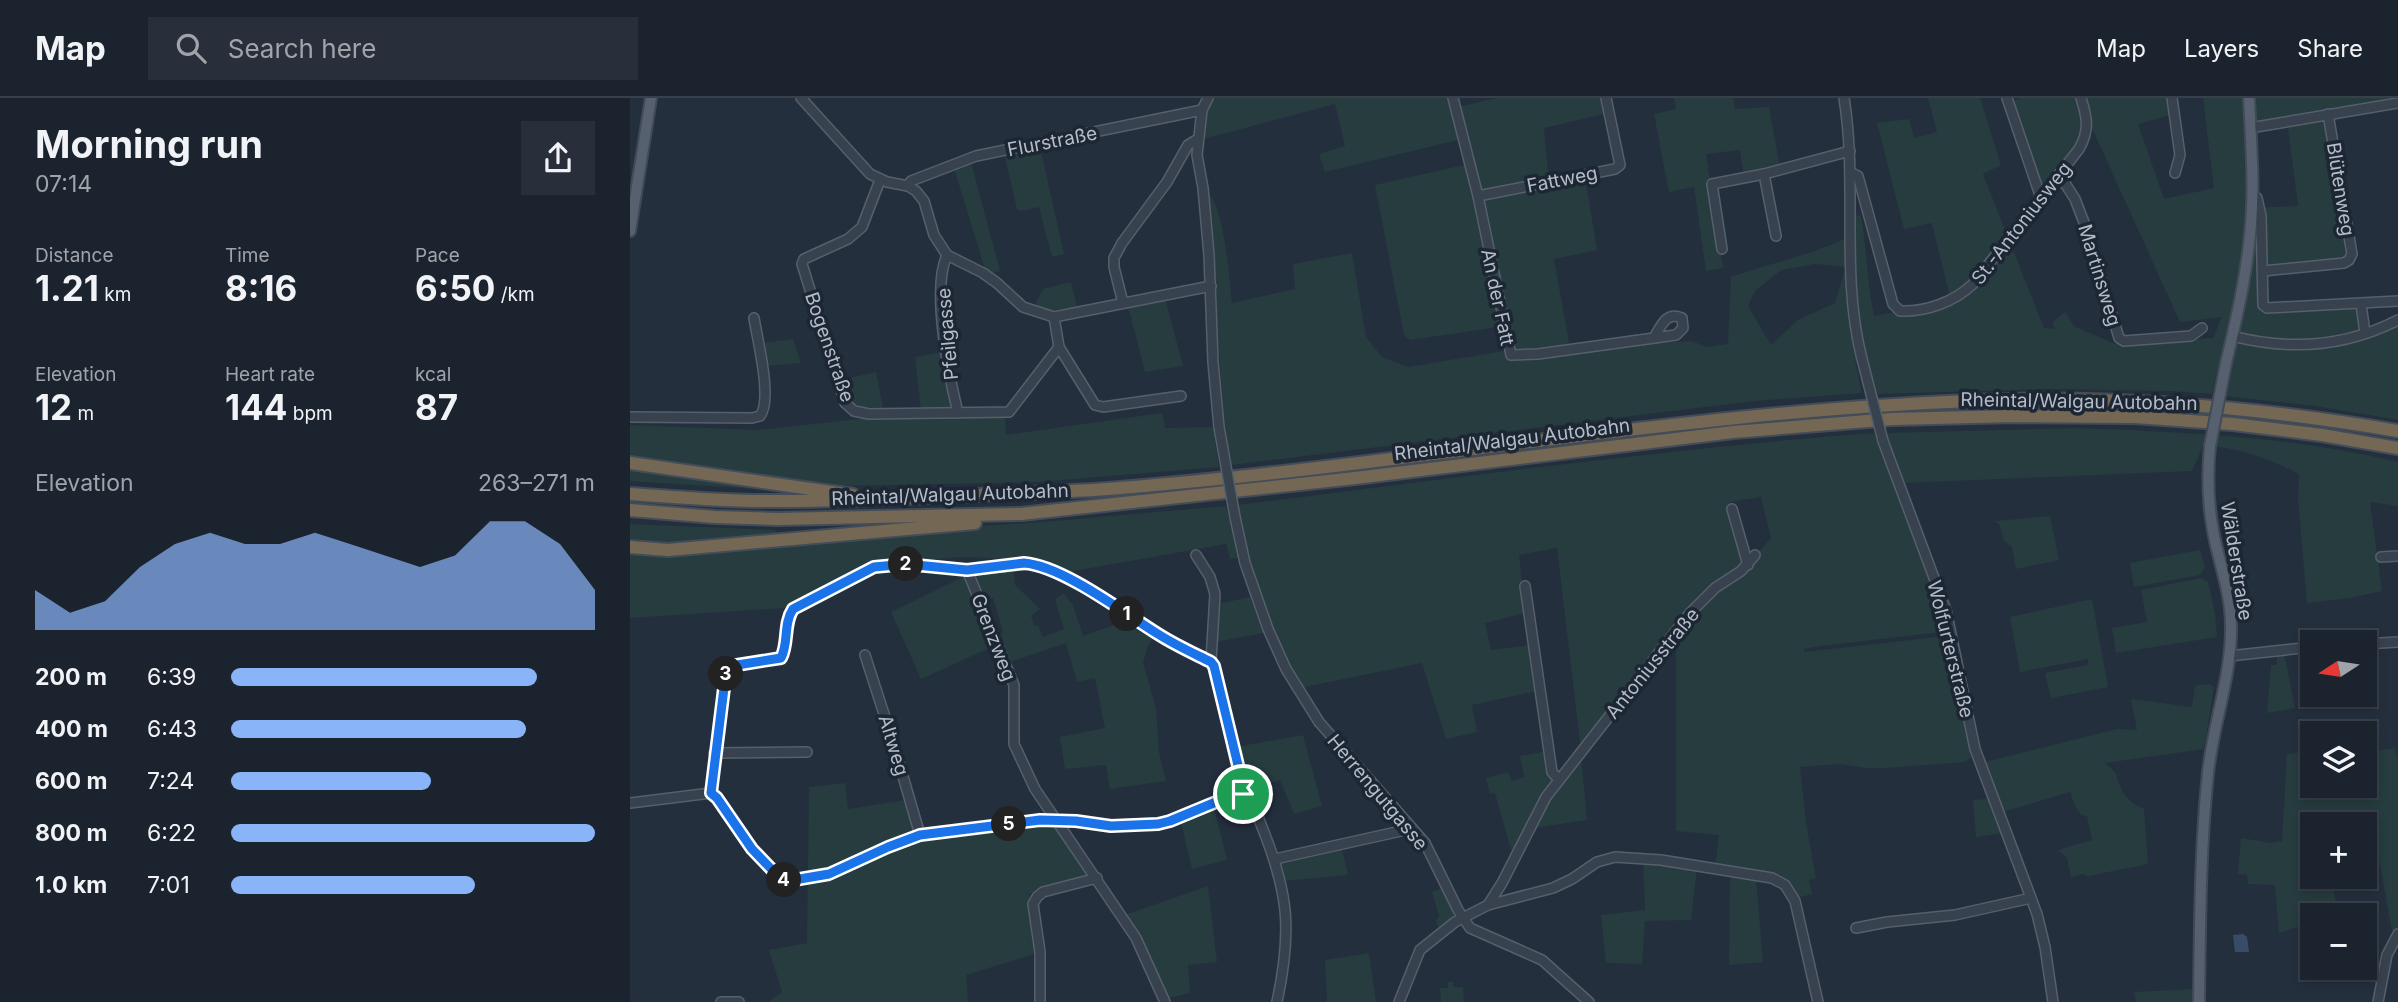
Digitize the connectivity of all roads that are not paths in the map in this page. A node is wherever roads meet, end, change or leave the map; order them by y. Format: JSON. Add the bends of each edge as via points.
{"nodes":[{"id":1,"x":651,"y":98,"type":"edge"},
{"id":2,"x":801,"y":98,"type":"edge"},
{"id":3,"x":1208,"y":98,"type":"edge"},
{"id":4,"x":1452,"y":98,"type":"edge"},
{"id":5,"x":1606,"y":98,"type":"edge"},
{"id":6,"x":1844,"y":98,"type":"edge"},
{"id":7,"x":2007,"y":98,"type":"edge"},
{"id":8,"x":2081,"y":98,"type":"edge"},
{"id":9,"x":2172,"y":98,"type":"edge"},
{"id":10,"x":2249,"y":98,"type":"edge"},
{"id":11,"x":2398,"y":103,"type":"edge"},
{"id":12,"x":1202,"y":110,"type":"junction"},
{"id":13,"x":2328,"y":114,"type":"junction"},
{"id":14,"x":2250,"y":128,"type":"junction"},
{"id":15,"x":1198,"y":139,"type":"junction"},
{"id":16,"x":1850,"y":151,"type":"junction"},
{"id":17,"x":1850,"y":172,"type":"junction"},
{"id":18,"x":2175,"y":173,"type":"dead end"},
{"id":19,"x":1764,"y":174,"type":"junction"},
{"id":20,"x":2059,"y":174,"type":"junction"},
{"id":21,"x":880,"y":180,"type":"junction"},
{"id":22,"x":908,"y":186,"type":"junction"},
{"id":23,"x":2252,"y":195,"type":"junction"},
{"id":24,"x":1478,"y":196,"type":"junction"},
{"id":25,"x":2041,"y":198,"type":"junction"},
{"id":26,"x":630,"y":231,"type":"edge"},
{"id":27,"x":1776,"y":236,"type":"dead end"},
{"id":28,"x":1722,"y":249,"type":"dead end"},
{"id":29,"x":947,"y":255,"type":"junction"},
{"id":30,"x":2263,"y":271,"type":"junction"},
{"id":31,"x":1211,"y":286,"type":"junction"},
{"id":32,"x":2398,"y":300,"type":"edge"},
{"id":33,"x":1123,"y":303,"type":"junction"},
{"id":34,"x":2361,"y":303,"type":"junction"},
{"id":35,"x":1054,"y":317,"type":"junction"},
{"id":36,"x":754,"y":318,"type":"dead end"},
{"id":37,"x":2398,"y":320,"type":"edge"},
{"id":38,"x":2202,"y":328,"type":"dead end"},
{"id":39,"x":2365,"y":334,"type":"junction"},
{"id":40,"x":2232,"y":336,"type":"junction"},
{"id":41,"x":1654,"y":338,"type":"dead end"},
{"id":42,"x":1059,"y":347,"type":"junction"},
{"id":43,"x":1181,"y":396,"type":"dead end"},
{"id":44,"x":958,"y":413,"type":"junction"},
{"id":45,"x":630,"y":417,"type":"edge"},
{"id":46,"x":2398,"y":431,"type":"edge"},
{"id":47,"x":2398,"y":448,"type":"edge"},
{"id":48,"x":630,"y":463,"type":"edge"},
{"id":49,"x":630,"y":494,"type":"edge"},
{"id":50,"x":870,"y":500,"type":"junction"},
{"id":51,"x":1732,"y":509,"type":"dead end"},
{"id":52,"x":630,"y":510,"type":"edge"},
{"id":53,"x":1021,"y":514,"type":"junction"},
{"id":54,"x":630,"y":517,"type":"edge"},
{"id":55,"x":715,"y":517,"type":"junction"},
{"id":56,"x":630,"y":547,"type":"edge"},
{"id":57,"x":1196,"y":555,"type":"dead end"},
{"id":58,"x":1755,"y":555,"type":"dead end"},
{"id":59,"x":2398,"y":556,"type":"edge"},
{"id":60,"x":2381,"y":557,"type":"dead end"},
{"id":61,"x":1748,"y":565,"type":"junction"},
{"id":62,"x":967,"y":570,"type":"junction"},
{"id":63,"x":1525,"y":586,"type":"dead end"},
{"id":64,"x":2398,"y":642,"type":"edge"},
{"id":65,"x":2377,"y":643,"type":"edge"},
{"id":66,"x":2300,"y":648,"type":"edge"},
{"id":67,"x":865,"y":655,"type":"dead end"},
{"id":68,"x":2230,"y":656,"type":"junction"},
{"id":69,"x":1211,"y":662,"type":"junction"},
{"id":70,"x":807,"y":752,"type":"dead end"},
{"id":71,"x":714,"y":753,"type":"junction"},
{"id":72,"x":1559,"y":780,"type":"junction"},
{"id":73,"x":711,"y":793,"type":"junction"},
{"id":74,"x":1243,"y":794,"type":"junction"},
{"id":75,"x":630,"y":803,"type":"edge"},
{"id":76,"x":1056,"y":820,"type":"junction"},
{"id":77,"x":1410,"y":826,"type":"junction"},
{"id":78,"x":920,"y":835,"type":"junction"},
{"id":79,"x":1275,"y":859,"type":"junction"},
{"id":80,"x":1097,"y":878,"type":"junction"},
{"id":81,"x":2031,"y":898,"type":"junction"},
{"id":82,"x":1488,"y":905,"type":"junction"},
{"id":83,"x":1463,"y":918,"type":"junction"},
{"id":84,"x":1856,"y":928,"type":"dead end"},
{"id":85,"x":2398,"y":934,"type":"edge"},
{"id":86,"x":721,"y":1002,"type":"edge"},
{"id":87,"x":739,"y":1002,"type":"edge"},
{"id":88,"x":1040,"y":1002,"type":"edge"},
{"id":89,"x":1165,"y":1002,"type":"edge"},
{"id":90,"x":1277,"y":1002,"type":"edge"},
{"id":91,"x":1399,"y":1002,"type":"edge"},
{"id":92,"x":1589,"y":1002,"type":"edge"},
{"id":93,"x":1818,"y":1002,"type":"edge"},
{"id":94,"x":2053,"y":1002,"type":"edge"},
{"id":95,"x":2199,"y":1002,"type":"edge"},
{"id":96,"x":2378,"y":1002,"type":"edge"}],
"edges":[{"from":1,"to":26,"type":"main road"},
{"from":2,"to":21,"type":"street"},
{"from":3,"to":12,"type":"street","name":"Herrengutgasse"},
{"from":4,"to":24,"type":"street","name":"An der Fatt"},
{"from":5,"to":24,"type":"street","name":"Fattweg","via":[[1620,158],[1615,169]]},
{"from":6,"to":16,"type":"street","name":"Wolfurterstraße"},
{"from":7,"to":25,"type":"street"},
{"from":8,"to":20,"type":"street","name":"St.-Antoniusweg","via":[[2088,121],[2085,135]]},
{"from":9,"to":18,"type":"street","via":[[2180,155]]},
{"from":10,"to":14,"type":"main road","name":"Wälderstraße"},
{"from":11,"to":13,"type":"street"},
{"from":12,"to":15,"type":"street","name":"Herrengutgasse"},
{"from":12,"to":22,"type":"street","name":"Flurstraße","via":[[976,156]]},
{"from":13,"to":14,"type":"street"},
{"from":13,"to":30,"type":"street","name":"Blütenweg","via":[[2352,254],[2344,263]]},
{"from":14,"to":23,"type":"main road","name":"Wälderstraße"},
{"from":15,"to":31,"type":"street","name":"Herrengutgasse"},
{"from":15,"to":33,"type":"street","via":[[1188,145],[1114,258]]},
{"from":16,"to":17,"type":"street","name":"Wolfurterstraße"},
{"from":16,"to":19,"type":"street"},
{"from":17,"to":25,"type":"street","name":"St.-Antoniusweg","via":[[1858,176],[1893,304],[1900,311],[1961,296]]},
{"from":17,"to":81,"type":"street","name":"Wolfurterstraße","bridge":true,"via":[[1852,284],[1862,359],[1883,441],[1945,610],[1981,768]]},
{"from":19,"to":27,"type":"street"},
{"from":19,"to":28,"type":"street","via":[[1713,184]]},
{"from":20,"to":25,"type":"street","name":"St.-Antoniusweg"},
{"from":20,"to":38,"type":"street","name":"Martinsweg","via":[[2085,225],[2119,338],[2191,335]]},
{"from":21,"to":22,"type":"street"},
{"from":21,"to":44,"type":"street","name":"Bogenstraße","via":[[862,226],[802,264],[845,403],[853,411],[869,414]]},
{"from":22,"to":29,"type":"street","via":[[924,201],[934,235]]},
{"from":23,"to":30,"type":"street","via":[[2260,206]]},
{"from":23,"to":40,"type":"main road","name":"Wälderstraße"},
{"from":24,"to":41,"type":"street","name":"An der Fatt","via":[[1511,355]]},
{"from":29,"to":35,"type":"street","via":[[983,273],[1023,307]]},
{"from":29,"to":44,"type":"street","name":"Pfeilgasse","via":[[942,266],[943,332]]},
{"from":30,"to":34,"type":"street","via":[[2263,305],[2267,308]]},
{"from":31,"to":33,"type":"street"},
{"from":31,"to":77,"type":"street","name":"Herrengutgasse","bridge":true,"via":[[1219,427],[1235,521],[1260,606],[1286,669],[1319,722]]},
{"from":32,"to":34,"type":"street"},
{"from":33,"to":35,"type":"street"},
{"from":34,"to":39,"type":"street"},
{"from":35,"to":42,"type":"street"},
{"from":36,"to":45,"type":"street","via":[[765,407],[760,416]]},
{"from":37,"to":39,"type":"street"},
{"from":39,"to":40,"type":"street","via":[[2301,346],[2262,344]]},
{"from":40,"to":68,"type":"main road","name":"Wälderstraße","bridge":true,"via":[[2210,446],[2208,480],[2230,609]]},
{"from":42,"to":43,"type":"street","via":[[1095,405]]},
{"from":42,"to":44,"type":"street","name":"Bogenstraße","via":[[1009,412]]},
{"from":46,"to":50,"type":"highway","name":"Rheintal/Walgau Autobahn","via":[[2238,408],[2140,401],[1906,404],[1628,430],[1118,489]]},
{"from":47,"to":53,"type":"highway","name":"Rheintal/Walgau Autobahn","via":[[2233,424],[2135,417],[1892,419],[1733,432]]},
{"from":48,"to":50,"type":"highway"},
{"from":49,"to":50,"type":"highway","name":"Rheintal/Walgau Autobahn"},
{"from":51,"to":61,"type":"street"},
{"from":52,"to":55,"type":"highway","name":"Rheintal/Walgau Autobahn"},
{"from":53,"to":55,"type":"highway","name":"Rheintal/Walgau Autobahn"},
{"from":53,"to":56,"type":"highway","via":[[957,525],[720,546]]},
{"from":54,"to":55,"type":"highway"},
{"from":57,"to":69,"type":"street","via":[[1215,594]]},
{"from":58,"to":61,"type":"street","name":"Antoniusstraße"},
{"from":59,"to":60,"type":"street"},
{"from":61,"to":72,"type":"street","name":"Antoniusstraße","via":[[1715,588],[1690,614]]},
{"from":62,"to":69,"type":"street","via":[[1024,563],[1040,566]]},
{"from":62,"to":71,"type":"street","via":[[882,565],[797,606],[791,612],[781,658],[733,666],[725,675]]},
{"from":62,"to":76,"type":"street","name":"Grenzweg","via":[[1014,685],[1014,744]]},
{"from":63,"to":72,"type":"street","via":[[1552,772]]},
{"from":64,"to":65,"type":"street"},
{"from":66,"to":68,"type":"street"},
{"from":67,"to":78,"type":"street","name":"Altweg"},
{"from":68,"to":95,"type":"main road","name":"Wälderstraße","via":[[2208,772]]},
{"from":69,"to":74,"type":"street"},
{"from":70,"to":71,"type":"street"},
{"from":71,"to":73,"type":"street"},
{"from":72,"to":82,"type":"street","name":"Antoniusstraße","via":[[1535,815]]},
{"from":73,"to":75,"type":"street"},
{"from":73,"to":78,"type":"street","via":[[752,849],[788,881],[829,874]]},
{"from":74,"to":76,"type":"street","via":[[1158,824],[1111,826]]},
{"from":74,"to":79,"type":"street","via":[[1251,801]]},
{"from":76,"to":78,"type":"street"},
{"from":76,"to":80,"type":"street","name":"Grenzweg"},
{"from":77,"to":79,"type":"street"},
{"from":77,"to":83,"type":"street","name":"Herrengutgasse","via":[[1430,850]]},
{"from":79,"to":90,"type":"street","via":[[1287,932]]},
{"from":80,"to":88,"type":"street","via":[[1037,897]]},
{"from":80,"to":89,"type":"street","name":"Grenzweg","via":[[1136,938]]},
{"from":81,"to":84,"type":"street","via":[[1955,915]]},
{"from":81,"to":94,"type":"street","name":"Wolfurterstraße","via":[[2045,947]]},
{"from":82,"to":83,"type":"street"},
{"from":82,"to":93,"type":"street","via":[[1553,888],[1597,862],[1615,857],[1772,878],[1785,886],[1795,901]]},
{"from":83,"to":91,"type":"street","via":[[1420,950]]},
{"from":83,"to":92,"type":"street","name":"Herrengutgasse","via":[[1476,932],[1542,960]]},
{"from":85,"to":96,"type":"street","via":[[2383,971]]},
{"from":86,"to":87,"type":"street"}]}
